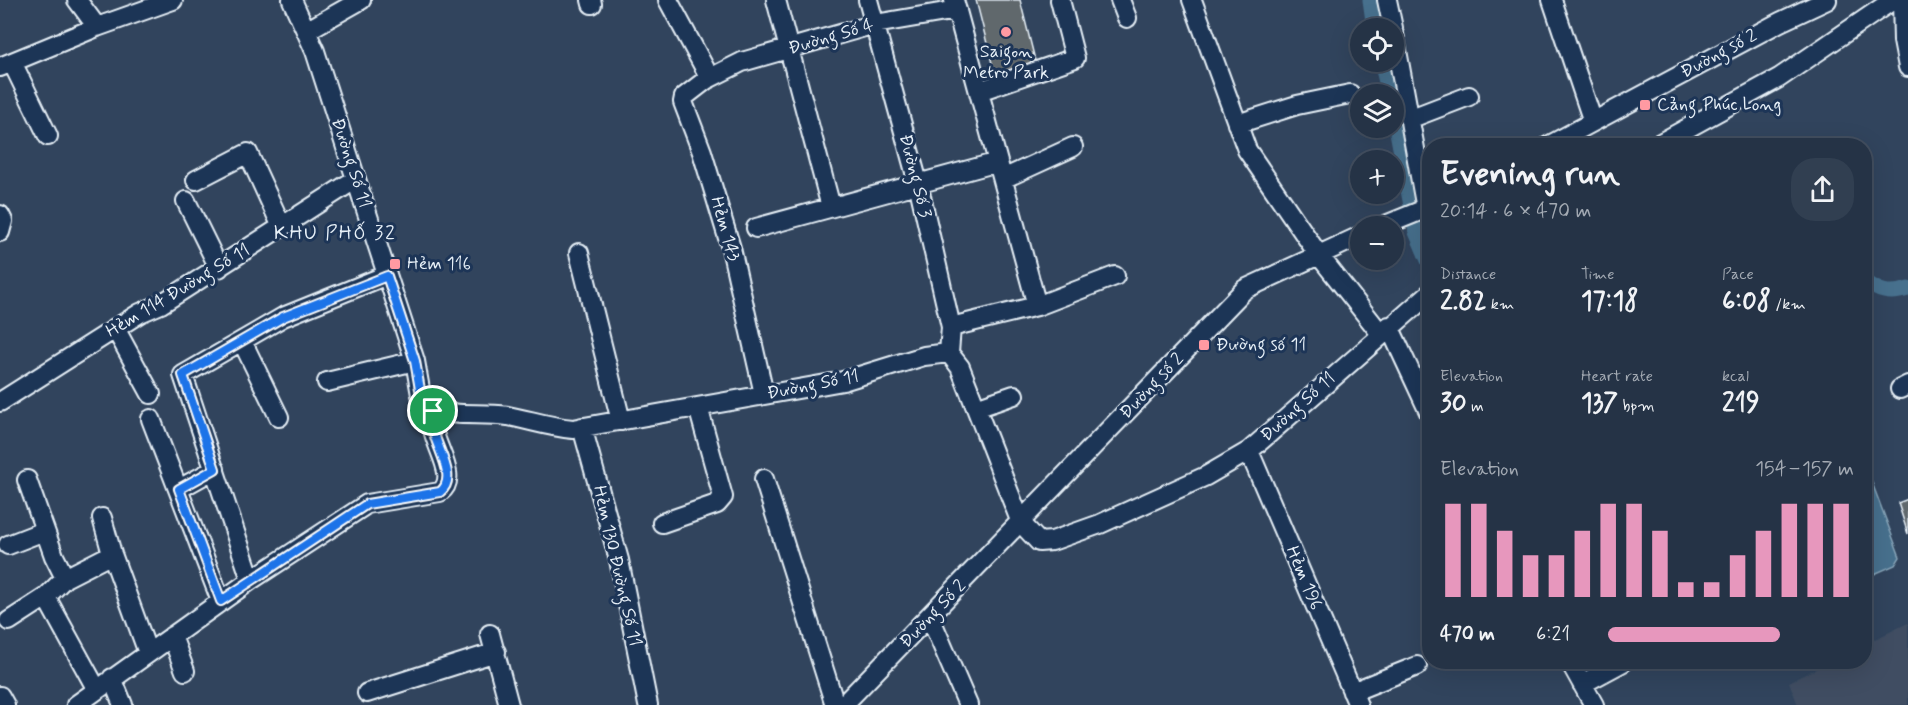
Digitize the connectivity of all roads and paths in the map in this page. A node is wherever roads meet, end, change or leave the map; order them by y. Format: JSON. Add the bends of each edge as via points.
{"nodes":[{"id":1,"x":77,"y":0,"type":"edge"},
{"id":2,"x":173,"y":0,"type":"edge"},
{"id":3,"x":292,"y":0,"type":"edge"},
{"id":4,"x":361,"y":0,"type":"edge"},
{"id":5,"x":668,"y":0,"type":"edge"},
{"id":6,"x":776,"y":0,"type":"edge"},
{"id":7,"x":868,"y":0,"type":"edge"},
{"id":8,"x":1060,"y":0,"type":"edge"},
{"id":9,"x":1120,"y":0,"type":"edge"},
{"id":10,"x":1192,"y":0,"type":"edge"},
{"id":11,"x":1387,"y":0,"type":"edge"},
{"id":12,"x":1552,"y":0,"type":"edge"},
{"id":13,"x":1827,"y":0,"type":"edge"},
{"id":14,"x":1893,"y":0,"type":"edge"},
{"id":15,"x":1902,"y":0,"type":"edge"},
{"id":16,"x":955,"y":5,"type":"edge"},
{"id":17,"x":1127,"y":18,"type":"dead end"},
{"id":18,"x":1391,"y":18,"type":"edge"},
{"id":19,"x":875,"y":24,"type":"junction"},
{"id":20,"x":97,"y":27,"type":"junction"},
{"id":21,"x":306,"y":31,"type":"junction"},
{"id":22,"x":789,"y":49,"type":"junction"},
{"id":23,"x":6,"y":64,"type":"edge"},
{"id":24,"x":1908,"y":67,"type":"edge"},
{"id":25,"x":1401,"y":72,"type":"edge"},
{"id":26,"x":710,"y":78,"type":"junction"},
{"id":27,"x":979,"y":91,"type":"junction"},
{"id":28,"x":1350,"y":94,"type":"dead end"},
{"id":29,"x":1469,"y":96,"type":"dead end"},
{"id":30,"x":1409,"y":119,"type":"junction"},
{"id":31,"x":1593,"y":122,"type":"junction"},
{"id":32,"x":1237,"y":124,"type":"junction"},
{"id":33,"x":48,"y":136,"type":"dead end"},
{"id":34,"x":1563,"y":138,"type":"edge"},
{"id":35,"x":1670,"y":138,"type":"edge"},
{"id":36,"x":1073,"y":147,"type":"dead end"},
{"id":37,"x":1000,"y":170,"type":"junction"},
{"id":38,"x":356,"y":179,"type":"junction"},
{"id":39,"x":196,"y":180,"type":"dead end"},
{"id":40,"x":918,"y":183,"type":"junction"},
{"id":41,"x":1422,"y":183,"type":"edge"},
{"id":42,"x":186,"y":201,"type":"dead end"},
{"id":43,"x":831,"y":207,"type":"junction"},
{"id":44,"x":1422,"y":210,"type":"edge"},
{"id":45,"x":0,"y":215,"type":"edge"},
{"id":46,"x":1404,"y":218,"type":"edge"},
{"id":47,"x":282,"y":226,"type":"junction"},
{"id":48,"x":756,"y":228,"type":"dead end"},
{"id":49,"x":0,"y":232,"type":"edge"},
{"id":50,"x":1350,"y":240,"type":"edge"},
{"id":51,"x":579,"y":253,"type":"dead end"},
{"id":52,"x":1318,"y":254,"type":"junction"},
{"id":53,"x":219,"y":268,"type":"junction"},
{"id":54,"x":387,"y":276,"type":"junction"},
{"id":55,"x":1115,"y":276,"type":"dead end"},
{"id":56,"x":1422,"y":299,"type":"edge"},
{"id":57,"x":1037,"y":306,"type":"junction"},
{"id":58,"x":951,"y":327,"type":"junction"},
{"id":59,"x":116,"y":328,"type":"junction"},
{"id":60,"x":1385,"y":330,"type":"junction"},
{"id":61,"x":242,"y":341,"type":"junction"},
{"id":62,"x":949,"y":353,"type":"junction"},
{"id":63,"x":415,"y":361,"type":"junction"},
{"id":64,"x":327,"y":382,"type":"dead end"},
{"id":65,"x":151,"y":394,"type":"dead end"},
{"id":66,"x":764,"y":394,"type":"junction"},
{"id":67,"x":1014,"y":395,"type":"dead end"},
{"id":68,"x":1422,"y":399,"type":"edge"},
{"id":69,"x":0,"y":402,"type":"edge"},
{"id":70,"x":699,"y":406,"type":"junction"},
{"id":71,"x":976,"y":408,"type":"junction"},
{"id":72,"x":433,"y":411,"type":"junction"},
{"id":73,"x":279,"y":417,"type":"dead end"},
{"id":74,"x":151,"y":419,"type":"dead end"},
{"id":75,"x":621,"y":421,"type":"junction"},
{"id":76,"x":582,"y":428,"type":"junction"},
{"id":77,"x":1250,"y":451,"type":"junction"},
{"id":78,"x":215,"y":469,"type":"junction"},
{"id":79,"x":764,"y":478,"type":"dead end"},
{"id":80,"x":27,"y":480,"type":"dead end"},
{"id":81,"x":179,"y":489,"type":"junction"},
{"id":82,"x":102,"y":518,"type":"dead end"},
{"id":83,"x":662,"y":523,"type":"dead end"},
{"id":84,"x":1021,"y":523,"type":"junction"},
{"id":85,"x":44,"y":531,"type":"junction"},
{"id":86,"x":8,"y":545,"type":"dead end"},
{"id":87,"x":111,"y":554,"type":"junction"},
{"id":88,"x":65,"y":579,"type":"junction"},
{"id":89,"x":251,"y":580,"type":"junction"},
{"id":90,"x":46,"y":597,"type":"junction"},
{"id":91,"x":221,"y":601,"type":"junction"},
{"id":92,"x":930,"y":617,"type":"junction"},
{"id":93,"x":9,"y":621,"type":"dead end"},
{"id":94,"x":490,"y":634,"type":"dead end"},
{"id":95,"x":172,"y":636,"type":"junction"},
{"id":96,"x":496,"y":652,"type":"junction"},
{"id":97,"x":148,"y":653,"type":"junction"},
{"id":98,"x":1417,"y":666,"type":"dead end"},
{"id":99,"x":1574,"y":669,"type":"edge"},
{"id":100,"x":1610,"y":669,"type":"edge"},
{"id":101,"x":185,"y":671,"type":"dead end"},
{"id":102,"x":112,"y":678,"type":"junction"},
{"id":103,"x":1582,"y":684,"type":"junction"},
{"id":104,"x":97,"y":690,"type":"junction"},
{"id":105,"x":367,"y":693,"type":"dead end"},
{"id":106,"x":0,"y":696,"type":"edge"},
{"id":107,"x":1355,"y":698,"type":"edge"},
{"id":108,"x":5,"y":705,"type":"edge"},
{"id":109,"x":75,"y":705,"type":"edge"},
{"id":110,"x":123,"y":705,"type":"edge"},
{"id":111,"x":509,"y":705,"type":"edge"},
{"id":112,"x":648,"y":705,"type":"edge"},
{"id":113,"x":835,"y":705,"type":"edge"},
{"id":114,"x":843,"y":705,"type":"edge"},
{"id":115,"x":968,"y":705,"type":"edge"},
{"id":116,"x":1594,"y":705,"type":"edge"}],
"edges":[{"from":1,"to":20,"type":"street"},
{"from":2,"to":20,"type":"street"},
{"from":3,"to":21,"type":"street","name":"Đường Số 11"},
{"from":4,"to":21,"type":"street"},
{"from":5,"to":26,"type":"street"},
{"from":6,"to":22,"type":"street"},
{"from":7,"to":19,"type":"street","name":"Đường Số 3"},
{"from":8,"to":27,"type":"street","via":[[1075,58]]},
{"from":9,"to":17,"type":"street"},
{"from":10,"to":32,"type":"street"},
{"from":11,"to":18,"type":"street"},
{"from":12,"to":31,"type":"street"},
{"from":13,"to":31,"type":"street","name":"Đường số 2"},
{"from":14,"to":35,"type":"street","via":[[1779,78]]},
{"from":15,"to":24,"type":"street"},
{"from":16,"to":19,"type":"street","name":"Đường Số 4"},
{"from":16,"to":27,"type":"street"},
{"from":19,"to":22,"type":"street","name":"Đường Số 4"},
{"from":19,"to":40,"type":"street","name":"Đường Số 3"},
{"from":20,"to":23,"type":"street"},
{"from":21,"to":38,"type":"street","name":"Đường Số 11"},
{"from":22,"to":26,"type":"street","name":"Đường Số 4","via":[[742,62]]},
{"from":22,"to":43,"type":"street"},
{"from":23,"to":33,"type":"street"},
{"from":25,"to":30,"type":"street"},
{"from":26,"to":66,"type":"street","name":"Hẻm 143","via":[[686,95],[683,102],[731,248]]},
{"from":27,"to":37,"type":"street"},
{"from":28,"to":32,"type":"street"},
{"from":29,"to":30,"type":"street"},
{"from":30,"to":41,"type":"street"},
{"from":31,"to":34,"type":"street","name":"Đường số 2"},
{"from":32,"to":52,"type":"street","via":[[1246,150]]},
{"from":36,"to":37,"type":"street"},
{"from":37,"to":40,"type":"street"},
{"from":37,"to":57,"type":"street"},
{"from":38,"to":47,"type":"street","name":"Hẻm 114 Đường Số 11"},
{"from":38,"to":54,"type":"street","name":"Đường Số 11"},
{"from":39,"to":47,"type":"street","via":[[248,153]]},
{"from":40,"to":43,"type":"street"},
{"from":40,"to":58,"type":"street","name":"Đường Số 3"},
{"from":42,"to":53,"type":"street"},
{"from":43,"to":48,"type":"street"},
{"from":44,"to":46,"type":"street"},
{"from":45,"to":49,"type":"street"},
{"from":47,"to":53,"type":"street","name":"Hẻm 114 Đường Số 11"},
{"from":50,"to":52,"type":"street","name":"Đường số 2"},
{"from":51,"to":75,"type":"street"},
{"from":52,"to":60,"type":"street"},
{"from":52,"to":84,"type":"street","name":"Đường số 2","via":[[1245,289]]},
{"from":53,"to":59,"type":"street","name":"Hẻm 114 Đường Số 11"},
{"from":54,"to":61,"type":"street","via":[[283,317]]},
{"from":54,"to":63,"type":"street","name":"Đường Số 11"},
{"from":55,"to":57,"type":"street"},
{"from":56,"to":60,"type":"street","name":"Đường Số 11"},
{"from":57,"to":58,"type":"street"},
{"from":58,"to":62,"type":"street","name":"Đường Số 3"},
{"from":59,"to":65,"type":"street"},
{"from":59,"to":69,"type":"street","name":"Hẻm 114 Đường Số 11"},
{"from":60,"to":68,"type":"street"},
{"from":60,"to":77,"type":"street","name":"Đường Số 11"},
{"from":61,"to":73,"type":"street"},
{"from":61,"to":78,"type":"street","via":[[183,375]]},
{"from":62,"to":66,"type":"street","name":"Đường Số 11","via":[[924,356],[843,381]]},
{"from":62,"to":71,"type":"street","name":"Đường Số 11","via":[[960,367]]},
{"from":63,"to":64,"type":"street"},
{"from":63,"to":72,"type":"street","name":"Đường Số 11","via":[[421,395]]},
{"from":66,"to":70,"type":"street","name":"Đường Số 11"},
{"from":67,"to":71,"type":"street"},
{"from":70,"to":75,"type":"street","name":"Đường Số 11"},
{"from":70,"to":83,"type":"street","via":[[723,498],[717,504]]},
{"from":71,"to":84,"type":"street","name":"Đường Số 11"},
{"from":72,"to":76,"type":"street","name":"Đường Số 11","via":[[508,416],[542,426]]},
{"from":72,"to":89,"type":"street","via":[[431,425],[447,468],[446,488],[367,504]]},
{"from":74,"to":81,"type":"street"},
{"from":75,"to":76,"type":"street","name":"Đường Số 11"},
{"from":76,"to":112,"type":"street","name":"Hẻm 130 Đường Số 11","via":[[619,560]]},
{"from":77,"to":84,"type":"street","name":"Đường Số 11","via":[[1206,476],[1100,524],[1052,541],[1039,542]]},
{"from":77,"to":107,"type":"street","name":"Hẻm 196"},
{"from":78,"to":81,"type":"street"},
{"from":78,"to":89,"type":"street"},
{"from":79,"to":113,"type":"street"},
{"from":80,"to":85,"type":"street"},
{"from":81,"to":91,"type":"street"},
{"from":82,"to":87,"type":"street"},
{"from":84,"to":92,"type":"street","name":"Đường Số 2"},
{"from":85,"to":86,"type":"street"},
{"from":85,"to":88,"type":"street"},
{"from":87,"to":88,"type":"street"},
{"from":87,"to":97,"type":"street"},
{"from":88,"to":90,"type":"street"},
{"from":89,"to":91,"type":"street"},
{"from":90,"to":93,"type":"street"},
{"from":90,"to":104,"type":"street"},
{"from":91,"to":95,"type":"street"},
{"from":92,"to":114,"type":"street","name":"Đường Số 2"},
{"from":92,"to":115,"type":"street"},
{"from":94,"to":96,"type":"street"},
{"from":95,"to":97,"type":"street"},
{"from":95,"to":101,"type":"street"},
{"from":96,"to":105,"type":"street"},
{"from":96,"to":111,"type":"street"},
{"from":97,"to":102,"type":"street"},
{"from":98,"to":107,"type":"street"},
{"from":99,"to":103,"type":"street"},
{"from":100,"to":103,"type":"street"},
{"from":102,"to":104,"type":"street"},
{"from":102,"to":110,"type":"street"},
{"from":103,"to":116,"type":"street"},
{"from":104,"to":109,"type":"street"},
{"from":106,"to":108,"type":"street"}]}
